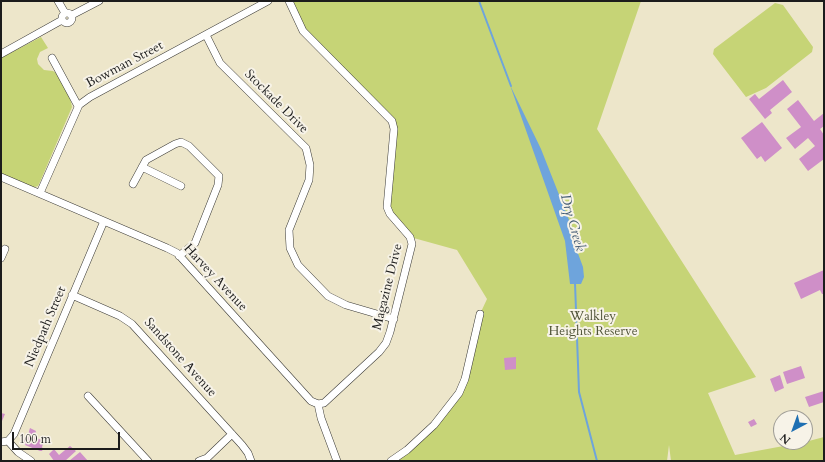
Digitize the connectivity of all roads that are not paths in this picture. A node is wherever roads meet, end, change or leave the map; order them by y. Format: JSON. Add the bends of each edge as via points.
{"nodes":[{"id":1,"x":58,"y":1,"type":"edge"},
{"id":2,"x":99,"y":1,"type":"edge"},
{"id":3,"x":268,"y":1,"type":"edge"},
{"id":4,"x":289,"y":1,"type":"edge"},
{"id":5,"x":66,"y":16,"type":"junction"},
{"id":6,"x":206,"y":35,"type":"junction"},
{"id":7,"x":1,"y":54,"type":"edge"},
{"id":8,"x":52,"y":58,"type":"dead end"},
{"id":9,"x":78,"y":106,"type":"junction"},
{"id":10,"x":142,"y":167,"type":"junction"},
{"id":11,"x":1,"y":177,"type":"edge"},
{"id":12,"x":134,"y":184,"type":"dead end"},
{"id":13,"x":181,"y":186,"type":"dead end"},
{"id":14,"x":40,"y":193,"type":"junction"},
{"id":15,"x":104,"y":220,"type":"junction"},
{"id":16,"x":5,"y":248,"type":"dead end"},
{"id":17,"x":180,"y":256,"type":"junction"},
{"id":18,"x":1,"y":258,"type":"edge"},
{"id":19,"x":72,"y":295,"type":"junction"},
{"id":20,"x":480,"y":314,"type":"dead end"},
{"id":21,"x":394,"y":319,"type":"junction"},
{"id":22,"x":88,"y":396,"type":"dead end"},
{"id":23,"x":318,"y":404,"type":"junction"},
{"id":24,"x":232,"y":434,"type":"junction"},
{"id":25,"x":4,"y":442,"type":"edge"},
{"id":26,"x":31,"y":461,"type":"edge"},
{"id":27,"x":148,"y":461,"type":"edge"},
{"id":28,"x":199,"y":461,"type":"edge"},
{"id":29,"x":251,"y":461,"type":"edge"},
{"id":30,"x":337,"y":461,"type":"edge"},
{"id":31,"x":391,"y":461,"type":"edge"}],
"edges":[{"from":1,"to":5,"type":"street"},
{"from":2,"to":5,"type":"street"},
{"from":3,"to":6,"type":"street","name":"Bowman Street"},
{"from":4,"to":21,"type":"street","name":"Magazine Drive","via":[[303,31],[388,115],[394,124],[387,207],[410,237],[412,244]]},
{"from":5,"to":7,"type":"street"},
{"from":6,"to":9,"type":"street","name":"Bowman Street","via":[[90,97]]},
{"from":6,"to":21,"type":"street","name":"Stockade Drive","via":[[220,63],[306,148],[310,166],[309,180],[289,230],[290,248],[298,265],[328,296],[346,305]]},
{"from":8,"to":9,"type":"street"},
{"from":9,"to":14,"type":"street","name":"Bowman Street"},
{"from":10,"to":12,"type":"street"},
{"from":10,"to":13,"type":"street"},
{"from":10,"to":17,"type":"street","via":[[146,160],[181,142],[189,146],[218,176],[218,185],[195,243]]},
{"from":11,"to":14,"type":"street","name":"Harvey Avenue"},
{"from":14,"to":15,"type":"street","name":"Harvey Avenue"},
{"from":15,"to":17,"type":"street","name":"Harvey Avenue"},
{"from":15,"to":19,"type":"street","name":"Niedpath Street"},
{"from":16,"to":18,"type":"street"},
{"from":17,"to":23,"type":"street","name":"Harvey Avenue","via":[[311,401]]},
{"from":19,"to":24,"type":"street","name":"Sandstone Avenue","via":[[132,324]]},
{"from":19,"to":25,"type":"street","name":"Niedpath Street","via":[[14,434]]},
{"from":20,"to":31,"type":"street","via":[[459,393],[434,425]]},
{"from":21,"to":23,"type":"street","name":"Magazine Drive","via":[[389,337],[379,352],[324,403]]},
{"from":22,"to":27,"type":"street"},
{"from":23,"to":30,"type":"street"},
{"from":24,"to":28,"type":"street","via":[[207,458]]},
{"from":24,"to":29,"type":"street","name":"Sandstone Avenue","via":[[248,453]]},
{"from":25,"to":26,"type":"street"}]}
